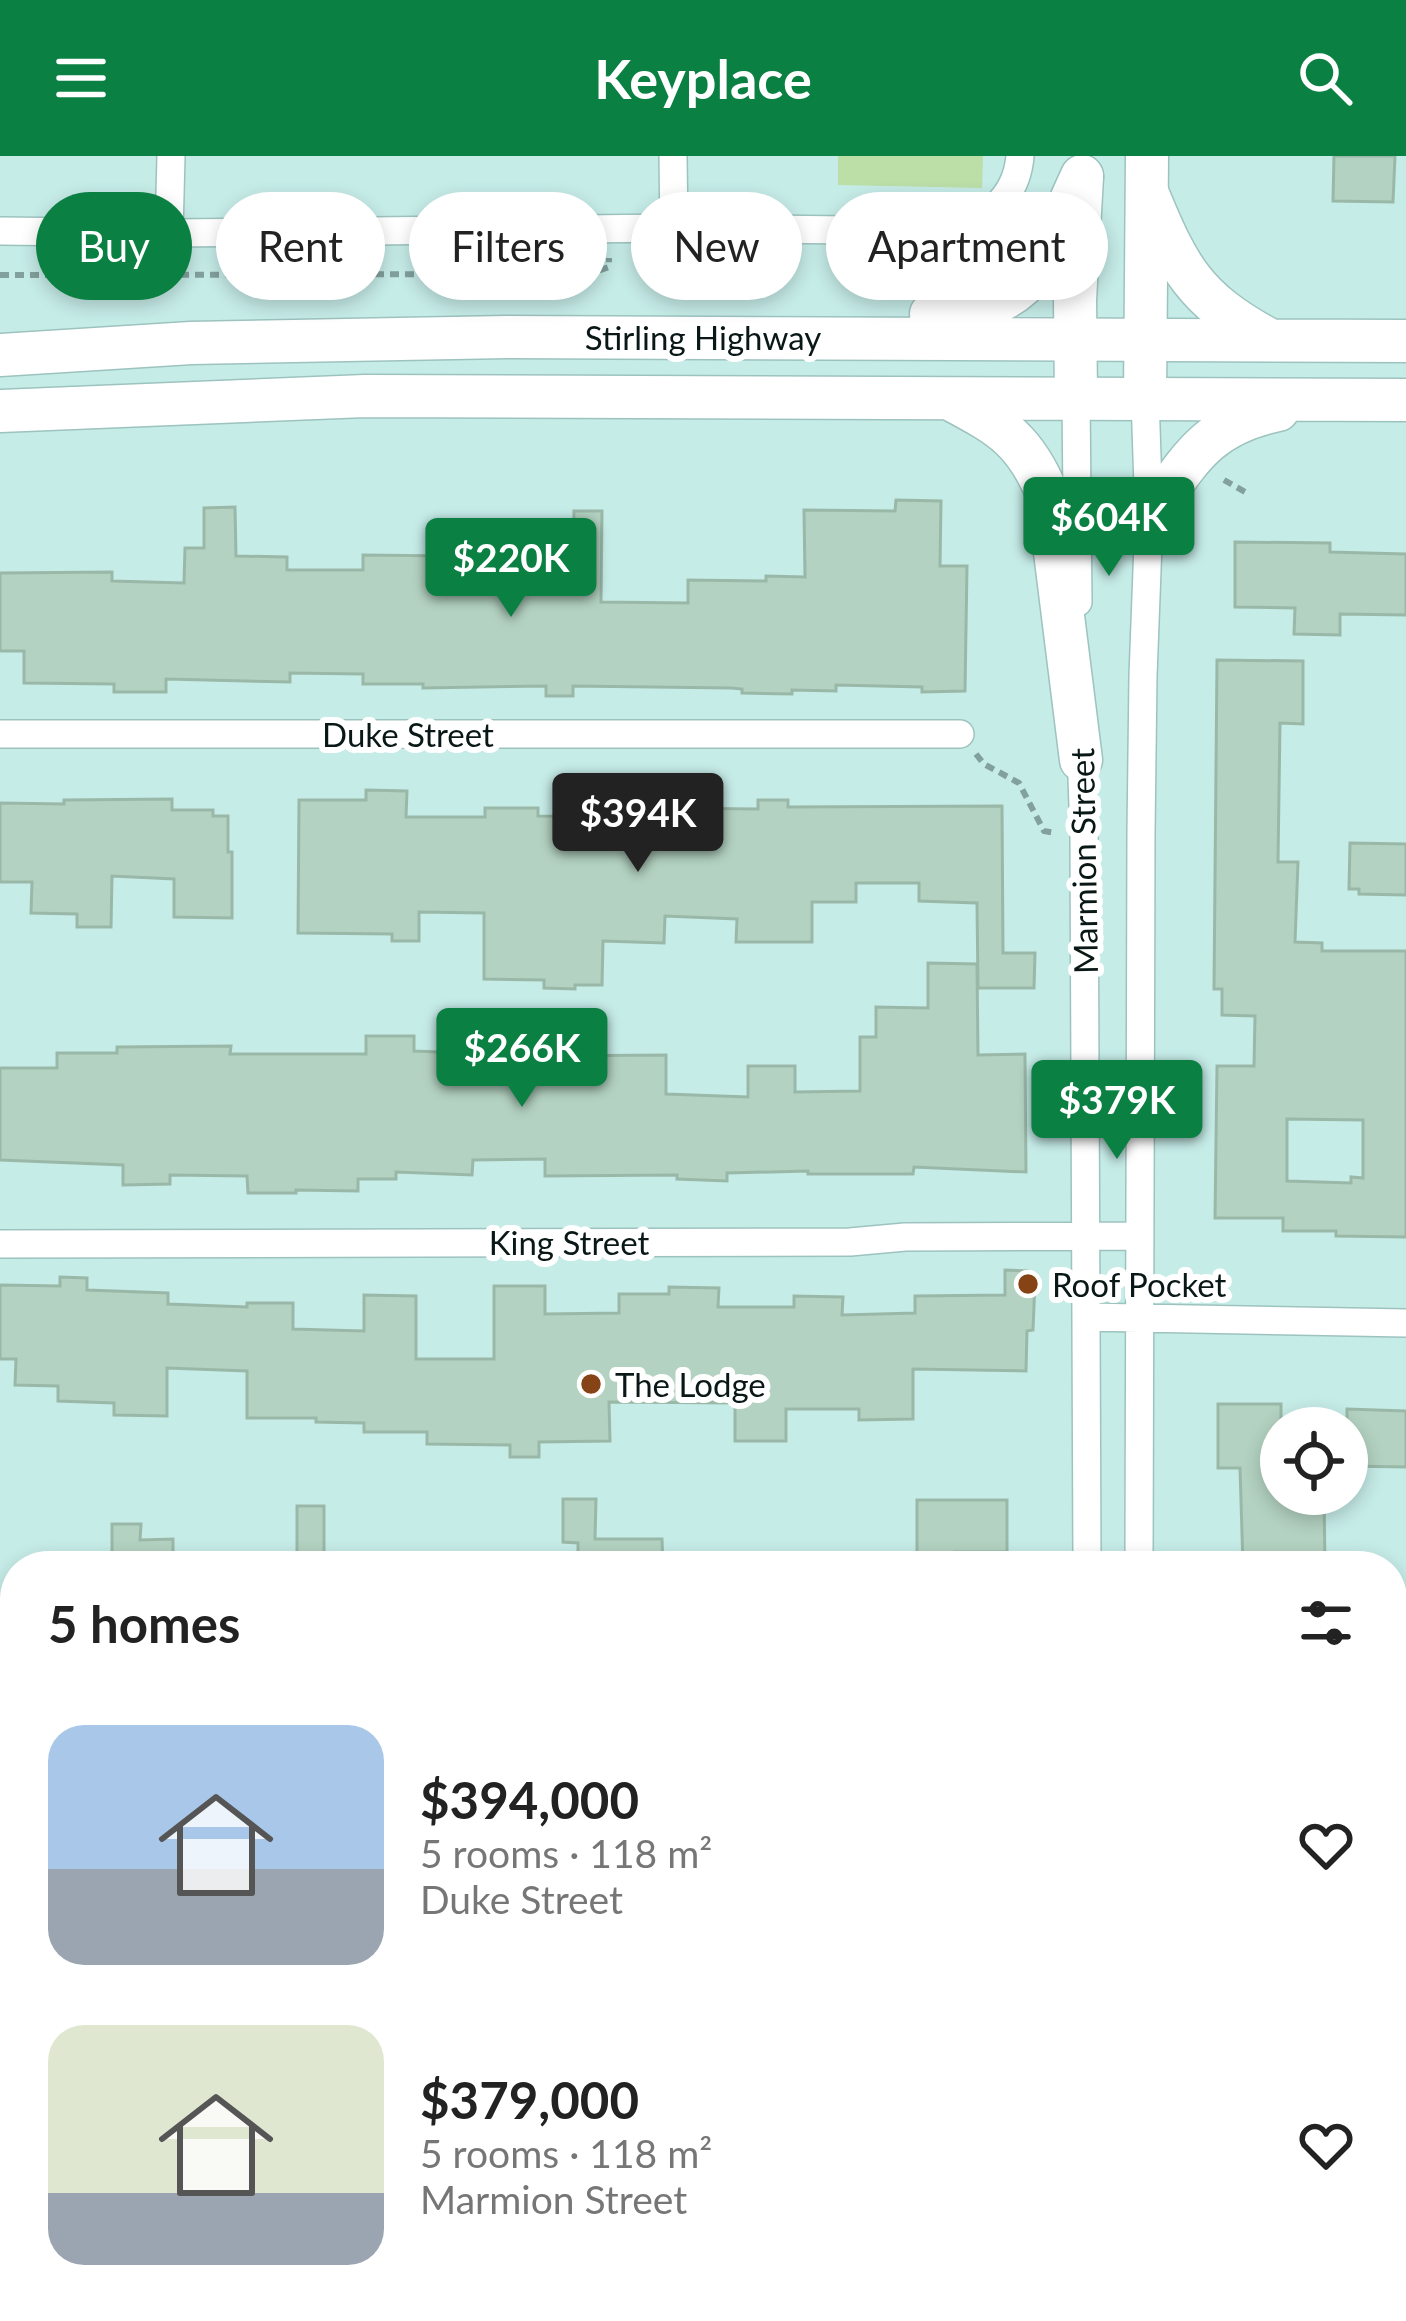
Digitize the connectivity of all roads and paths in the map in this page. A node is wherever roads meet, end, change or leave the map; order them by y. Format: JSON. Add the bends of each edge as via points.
{"nodes":[{"id":1,"x":172,"y":156,"type":"edge"},
{"id":2,"x":674,"y":156,"type":"edge"},
{"id":3,"x":1020,"y":156,"type":"edge"},
{"id":4,"x":1082,"y":166,"type":"edge"},
{"id":5,"x":1147,"y":174,"type":"edge"},
{"id":6,"x":171,"y":192,"type":"edge"},
{"id":7,"x":674,"y":192,"type":"edge"},
{"id":8,"x":610,"y":228,"type":"junction"},
{"id":9,"x":631,"y":228,"type":"edge"},
{"id":10,"x":802,"y":229,"type":"edge"},
{"id":11,"x":0,"y":231,"type":"edge"},
{"id":12,"x":36,"y":231,"type":"edge"},
{"id":13,"x":192,"y":232,"type":"edge"},
{"id":14,"x":0,"y":275,"type":"edge"},
{"id":15,"x":506,"y":337,"type":"junction"},
{"id":16,"x":1076,"y":339,"type":"junction"},
{"id":17,"x":1146,"y":340,"type":"junction"},
{"id":18,"x":1406,"y":340,"type":"edge"},
{"id":19,"x":1271,"y":341,"type":"junction"},
{"id":20,"x":0,"y":355,"type":"edge"},
{"id":21,"x":948,"y":397,"type":"junction"},
{"id":22,"x":1145,"y":397,"type":"junction"},
{"id":23,"x":1076,"y":398,"type":"junction"},
{"id":24,"x":1326,"y":400,"type":"junction"},
{"id":25,"x":1406,"y":400,"type":"edge"},
{"id":26,"x":0,"y":411,"type":"edge"},
{"id":27,"x":1149,"y":517,"type":"junction"},
{"id":28,"x":0,"y":734,"type":"edge"},
{"id":29,"x":960,"y":734,"type":"dead end"},
{"id":30,"x":1081,"y":760,"type":"junction"},
{"id":31,"x":1085,"y":1236,"type":"junction"},
{"id":32,"x":1138,"y":1236,"type":"junction"},
{"id":33,"x":0,"y":1244,"type":"edge"},
{"id":34,"x":1086,"y":1317,"type":"junction"},
{"id":35,"x":1138,"y":1317,"type":"junction"},
{"id":36,"x":1406,"y":1323,"type":"edge"},
{"id":37,"x":1087,"y":1551,"type":"edge"},
{"id":38,"x":1139,"y":1551,"type":"edge"}],
"edges":[{"from":1,"to":6,"type":"street"},
{"from":2,"to":7,"type":"street"},
{"from":3,"to":10,"type":"street","via":[[1005,199],[971,224]]},
{"from":4,"to":15,"type":"main road","via":[[1048,256],[1024,286],[985,308],[570,320]]},
{"from":4,"to":16,"type":"main road","name":"Marmion Street"},
{"from":5,"to":17,"type":"main road","name":"Marmion Street"},
{"from":5,"to":19,"type":"main road","via":[[1167,242],[1192,283]]},
{"from":8,"to":9,"type":"street"},
{"from":8,"to":13,"type":"street"},
{"from":8,"to":14,"type":"path","via":[[609,267],[590,274]]},
{"from":11,"to":12,"type":"street"},
{"from":15,"to":16,"type":"main road","name":"Stirling Highway"},
{"from":15,"to":20,"type":"main road","name":"Stirling Highway"},
{"from":16,"to":17,"type":"main road","name":"Stirling Highway"},
{"from":16,"to":23,"type":"main road","name":"Marmion Street"},
{"from":17,"to":19,"type":"main road","name":"Stirling Highway"},
{"from":17,"to":22,"type":"main road","name":"Marmion Street"},
{"from":18,"to":19,"type":"main road","name":"Stirling Highway"},
{"from":21,"to":23,"type":"main road","name":"Stirling Highway"},
{"from":21,"to":26,"type":"main road","name":"Stirling Highway","via":[[365,396]]},
{"from":21,"to":30,"type":"main road","via":[[1022,447],[1048,496]]},
{"from":22,"to":23,"type":"main road","name":"Stirling Highway"},
{"from":22,"to":24,"type":"main road","name":"Stirling Highway"},
{"from":22,"to":27,"type":"street","name":"Marmion Street"},
{"from":23,"to":30,"type":"street","name":"Marmion Street"},
{"from":24,"to":25,"type":"main road","name":"Stirling Highway"},
{"from":24,"to":27,"type":"main road","via":[[1220,430]]},
{"from":27,"to":32,"type":"street","name":"Marmion Street"},
{"from":28,"to":29,"type":"street","name":"Duke Street"},
{"from":30,"to":31,"type":"street","name":"Marmion Street"},
{"from":31,"to":32,"type":"street","name":"King Street"},
{"from":31,"to":33,"type":"street","name":"King Street"},
{"from":31,"to":34,"type":"street","name":"Marmion Street"},
{"from":32,"to":35,"type":"street","name":"Marmion Street"},
{"from":34,"to":35,"type":"street"},
{"from":34,"to":37,"type":"street","name":"Marmion Street"},
{"from":35,"to":36,"type":"street"},
{"from":35,"to":38,"type":"street","name":"Marmion Street"}]}
